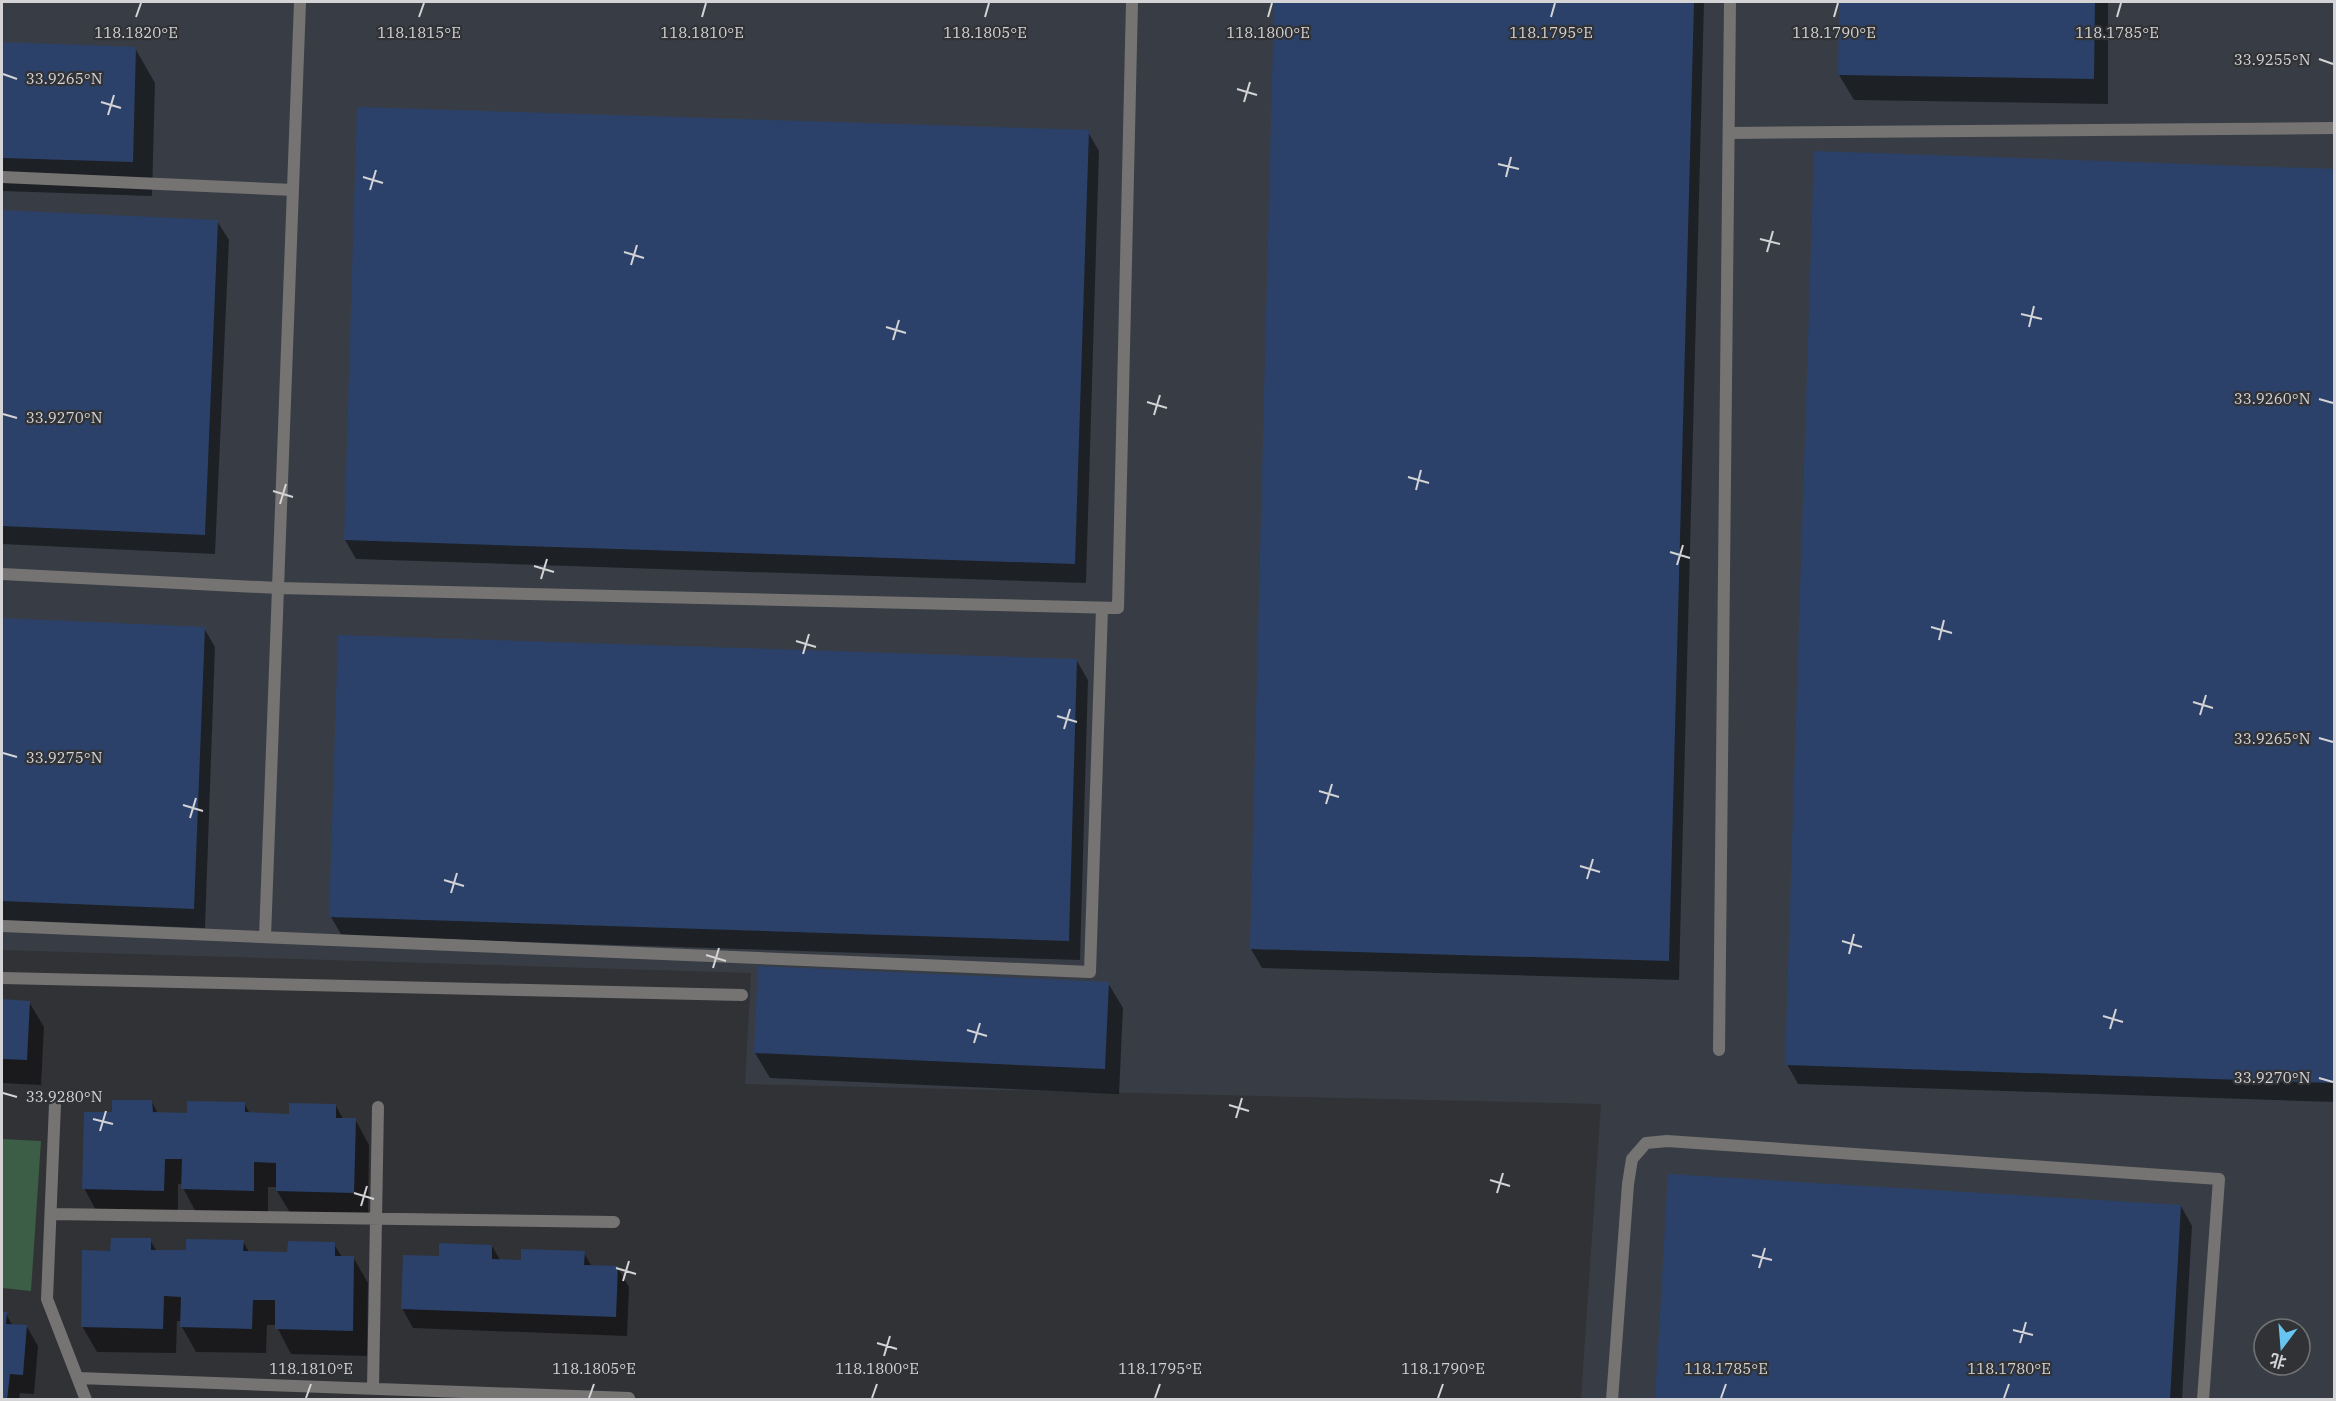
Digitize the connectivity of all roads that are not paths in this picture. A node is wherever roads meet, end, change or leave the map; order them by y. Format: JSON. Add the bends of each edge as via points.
{"nodes":[{"id":1,"x":300,"y":2,"type":"edge"},
{"id":2,"x":1132,"y":2,"type":"edge"},
{"id":3,"x":1730,"y":2,"type":"edge"},
{"id":4,"x":2334,"y":128,"type":"edge"},
{"id":5,"x":1729,"y":133,"type":"junction"},
{"id":6,"x":2,"y":177,"type":"edge"},
{"id":7,"x":293,"y":190,"type":"junction"},
{"id":8,"x":2,"y":574,"type":"edge"},
{"id":9,"x":278,"y":588,"type":"junction"},
{"id":10,"x":1102,"y":608,"type":"junction"},
{"id":11,"x":2,"y":926,"type":"edge"},
{"id":12,"x":265,"y":937,"type":"junction"},
{"id":13,"x":2,"y":978,"type":"edge"},
{"id":14,"x":742,"y":995,"type":"dead end"},
{"id":15,"x":1719,"y":1050,"type":"dead end"},
{"id":16,"x":55,"y":1104,"type":"dead end"},
{"id":17,"x":378,"y":1107,"type":"dead end"},
{"id":18,"x":51,"y":1214,"type":"junction"},
{"id":19,"x":376,"y":1219,"type":"junction"},
{"id":20,"x":614,"y":1222,"type":"dead end"},
{"id":21,"x":78,"y":1378,"type":"junction"},
{"id":22,"x":373,"y":1388,"type":"junction"},
{"id":23,"x":629,"y":1398,"type":"dead end"},
{"id":24,"x":86,"y":1400,"type":"edge"},
{"id":25,"x":1612,"y":1400,"type":"edge"},
{"id":26,"x":2203,"y":1400,"type":"edge"}],
"edges":[{"from":1,"to":7,"type":"lane"},
{"from":2,"to":10,"type":"lane","via":[[1118,608]]},
{"from":3,"to":5,"type":"lane"},
{"from":4,"to":5,"type":"lane"},
{"from":5,"to":15,"type":"lane"},
{"from":6,"to":7,"type":"lane"},
{"from":7,"to":9,"type":"lane"},
{"from":8,"to":9,"type":"lane"},
{"from":9,"to":10,"type":"lane"},
{"from":9,"to":12,"type":"lane"},
{"from":10,"to":12,"type":"lane","via":[[1090,972]]},
{"from":11,"to":12,"type":"lane"},
{"from":13,"to":14,"type":"lane"},
{"from":16,"to":18,"type":"lane"},
{"from":17,"to":19,"type":"lane"},
{"from":18,"to":19,"type":"lane"},
{"from":18,"to":21,"type":"lane","via":[[47,1299]]},
{"from":19,"to":20,"type":"lane"},
{"from":19,"to":22,"type":"lane"},
{"from":21,"to":22,"type":"lane"},
{"from":21,"to":24,"type":"lane"},
{"from":22,"to":23,"type":"lane"},
{"from":25,"to":26,"type":"lane","via":[[1632,1160],[1646,1143],[1667,1141],[2219,1179]]}]}
